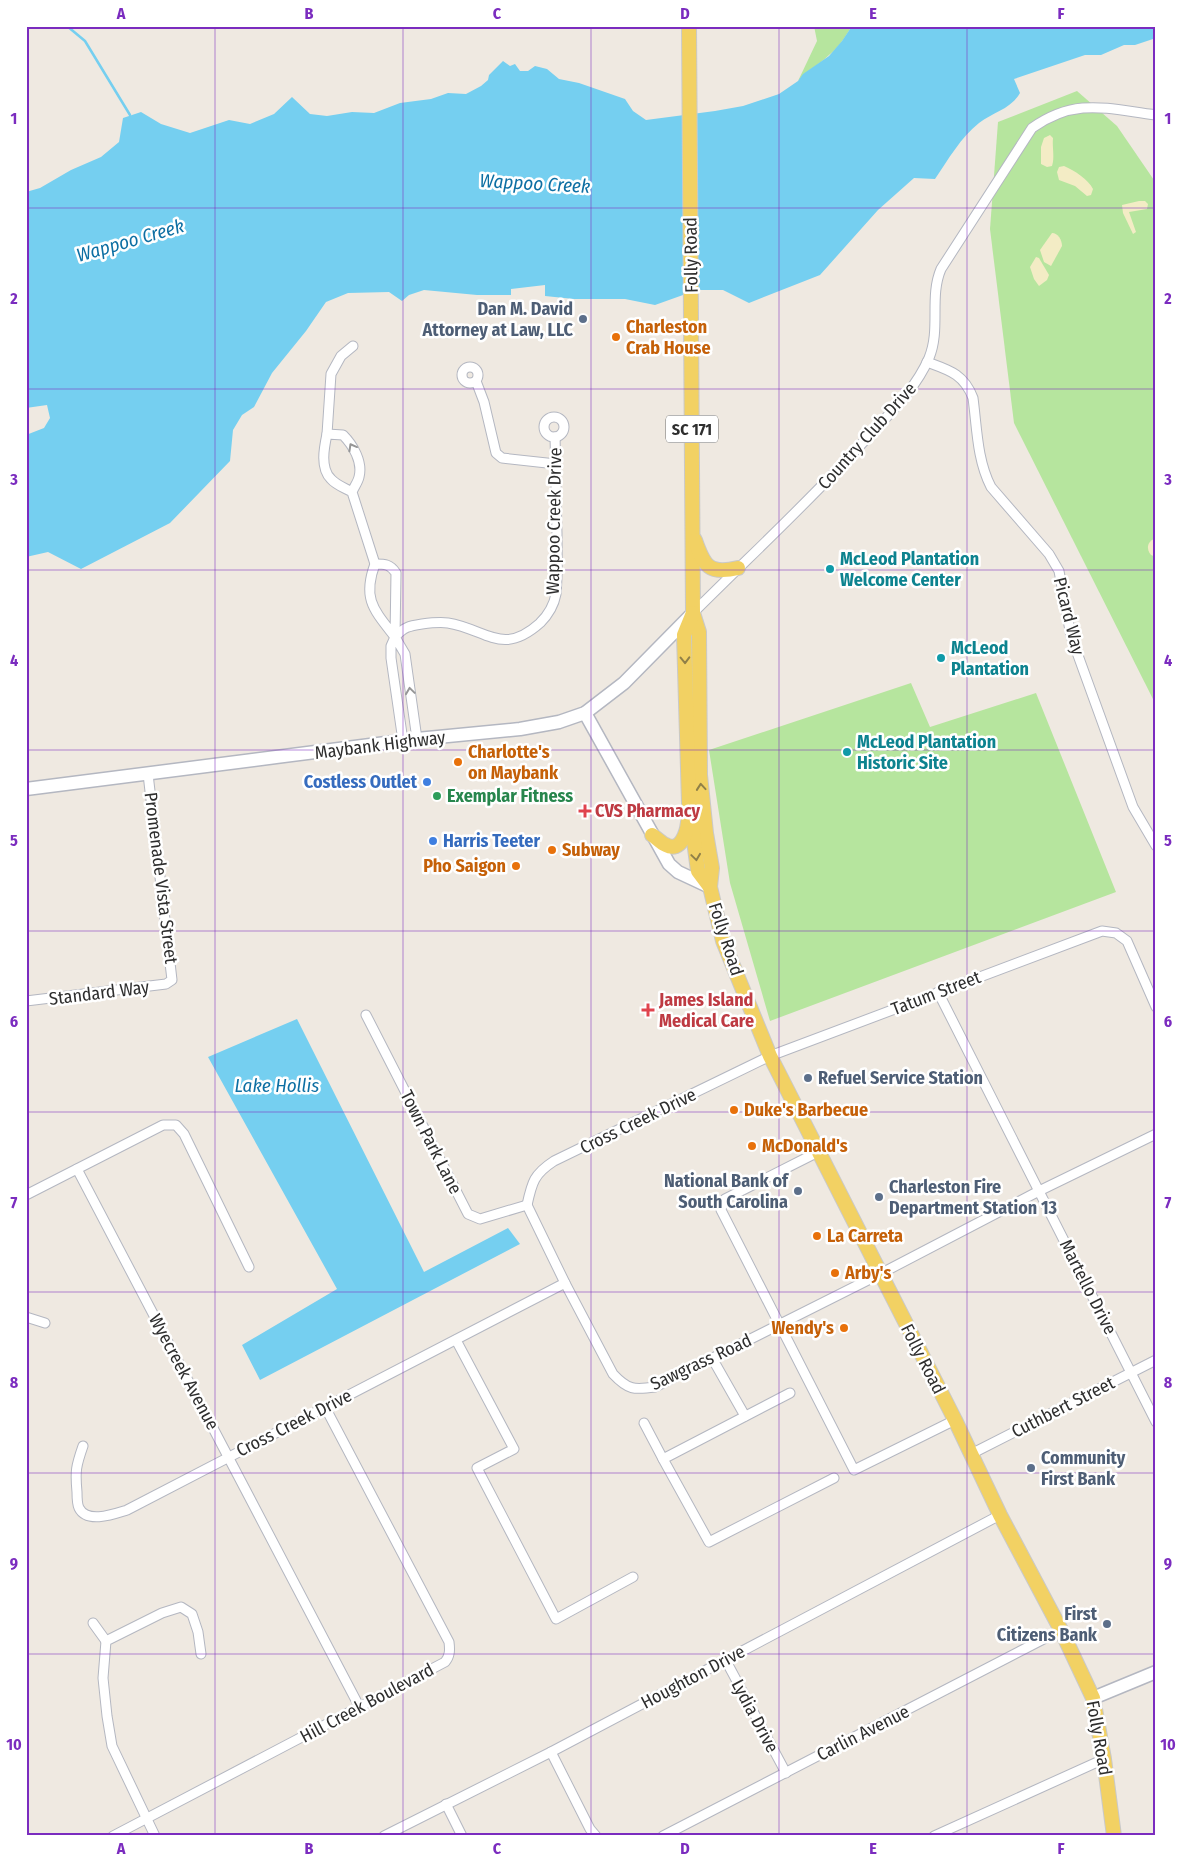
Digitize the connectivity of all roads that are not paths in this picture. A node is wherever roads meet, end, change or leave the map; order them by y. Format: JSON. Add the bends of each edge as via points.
{"nodes":[{"id":1,"x":688,"y":26,"type":"edge"},
{"id":2,"x":1156,"y":115,"type":"edge"},
{"id":3,"x":352,"y":346,"type":"dead end"},
{"id":4,"x":927,"y":362,"type":"junction"},
{"id":5,"x":476,"y":381,"type":"dead end"},
{"id":6,"x":327,"y":434,"type":"junction"},
{"id":7,"x":555,"y":437,"type":"dead end"},
{"id":8,"x":556,"y":464,"type":"junction"},
{"id":9,"x":352,"y":492,"type":"junction"},
{"id":10,"x":692,"y":532,"type":"junction"},
{"id":11,"x":375,"y":564,"type":"junction"},
{"id":12,"x":738,"y":568,"type":"junction"},
{"id":13,"x":693,"y":613,"type":"junction"},
{"id":14,"x":395,"y":637,"type":"junction"},
{"id":15,"x":585,"y":713,"type":"junction"},
{"id":16,"x":417,"y":739,"type":"junction"},
{"id":17,"x":403,"y":741,"type":"junction"},
{"id":18,"x":148,"y":774,"type":"junction"},
{"id":19,"x":26,"y":789,"type":"edge"},
{"id":20,"x":689,"y":804,"type":"junction"},
{"id":21,"x":652,"y":836,"type":"junction"},
{"id":22,"x":1156,"y":846,"type":"edge"},
{"id":23,"x":710,"y":888,"type":"junction"},
{"id":24,"x":171,"y":981,"type":"joint"},
{"id":25,"x":938,"y":992,"type":"junction"},
{"id":26,"x":26,"y":1002,"type":"edge"},
{"id":27,"x":1156,"y":1007,"type":"edge"},
{"id":28,"x":366,"y":1015,"type":"dead end"},
{"id":29,"x":770,"y":1056,"type":"junction"},
{"id":30,"x":1156,"y":1134,"type":"edge"},
{"id":31,"x":818,"y":1152,"type":"junction"},
{"id":32,"x":77,"y":1169,"type":"junction"},
{"id":33,"x":1039,"y":1191,"type":"junction"},
{"id":34,"x":26,"y":1195,"type":"edge"},
{"id":35,"x":527,"y":1205,"type":"junction"},
{"id":36,"x":249,"y":1267,"type":"dead end"},
{"id":37,"x":880,"y":1274,"type":"junction"},
{"id":38,"x":565,"y":1282,"type":"junction"},
{"id":39,"x":26,"y":1317,"type":"edge"},
{"id":40,"x":45,"y":1323,"type":"dead end"},
{"id":41,"x":780,"y":1325,"type":"junction"},
{"id":42,"x":456,"y":1340,"type":"junction"},
{"id":43,"x":712,"y":1358,"type":"junction"},
{"id":44,"x":1156,"y":1360,"type":"edge"},
{"id":45,"x":1131,"y":1372,"type":"junction"},
{"id":46,"x":790,"y":1393,"type":"dead end"},
{"id":47,"x":324,"y":1407,"type":"junction"},
{"id":48,"x":745,"y":1416,"type":"junction"},
{"id":49,"x":954,"y":1420,"type":"junction"},
{"id":50,"x":1156,"y":1422,"type":"edge"},
{"id":51,"x":644,"y":1423,"type":"dead end"},
{"id":52,"x":83,"y":1446,"type":"dead end"},
{"id":53,"x":971,"y":1454,"type":"junction"},
{"id":54,"x":228,"y":1457,"type":"junction"},
{"id":55,"x":663,"y":1459,"type":"junction"},
{"id":56,"x":834,"y":1478,"type":"dead end"},
{"id":57,"x":1000,"y":1515,"type":"junction"},
{"id":58,"x":633,"y":1577,"type":"dead end"},
{"id":59,"x":93,"y":1623,"type":"dead end"},
{"id":60,"x":1061,"y":1630,"type":"junction"},
{"id":61,"x":106,"y":1641,"type":"junction"},
{"id":62,"x":201,"y":1654,"type":"dead end"},
{"id":63,"x":725,"y":1659,"type":"junction"},
{"id":64,"x":1156,"y":1672,"type":"edge"},
{"id":65,"x":1093,"y":1698,"type":"junction"},
{"id":66,"x":360,"y":1708,"type":"junction"},
{"id":67,"x":551,"y":1752,"type":"junction"},
{"id":68,"x":1104,"y":1759,"type":"junction"},
{"id":69,"x":786,"y":1773,"type":"junction"},
{"id":70,"x":446,"y":1804,"type":"junction"},
{"id":71,"x":146,"y":1818,"type":"junction"},
{"id":72,"x":113,"y":1836,"type":"edge"},
{"id":73,"x":156,"y":1836,"type":"edge"},
{"id":74,"x":384,"y":1836,"type":"edge"},
{"id":75,"x":462,"y":1836,"type":"edge"},
{"id":76,"x":596,"y":1836,"type":"edge"},
{"id":77,"x":664,"y":1836,"type":"edge"},
{"id":78,"x":934,"y":1836,"type":"edge"},
{"id":79,"x":1114,"y":1836,"type":"edge"}],
"edges":[{"from":1,"to":10,"type":"main road","name":"Folly Road","number":"SC 171"},
{"from":2,"to":4,"type":"street","name":"Country Club Drive","via":[[1078,107],[1064,110],[1032,128],[936,280],[935,338]]},
{"from":3,"to":6,"type":"street","via":[[340,356],[331,374]]},
{"from":4,"to":12,"type":"street","name":"Country Club Drive","via":[[912,388],[836,472]]},
{"from":4,"to":22,"type":"street","name":"Picard Way","via":[[953,371],[969,389],[986,477],[1049,554],[1059,571],[1071,636],[1133,807]]},
{"from":5,"to":8,"type":"street","via":[[496,453],[502,458]]},
{"from":6,"to":9,"type":"street","via":[[324,459],[327,473],[332,480]]},
{"from":9,"to":6,"type":"street","one_way":true,"via":[[359,477],[357,456],[351,442],[343,435]]},
{"from":7,"to":8,"type":"street","name":"Wappoo Creek Drive"},
{"from":8,"to":14,"type":"street","name":"Wappoo Creek Drive","via":[[556,594],[546,618],[518,638],[504,640],[447,623],[403,628]]},
{"from":9,"to":11,"type":"street"},
{"from":10,"to":12,"type":"main road","via":[[706,564],[723,572]]},
{"from":10,"to":13,"type":"main road","name":"Folly Road","number":"SC 171"},
{"from":11,"to":14,"type":"street","via":[[368,583],[370,596],[376,613]]},
{"from":11,"to":14,"type":"street","via":[[386,564],[396,573]]},
{"from":12,"to":13,"type":"street","name":"Country Club Drive"},
{"from":13,"to":15,"type":"main road","name":"Maybank Highway","via":[[624,683]]},
{"from":13,"to":20,"type":"main road","name":"Folly Road","one_way":true,"via":[[684,635]]},
{"from":23,"to":13,"type":"main road","name":"Folly Road","one_way":true,"via":[[712,868],[700,774],[699,632]]},
{"from":16,"to":14,"type":"street","one_way":true,"via":[[405,654]]},
{"from":14,"to":17,"type":"street","via":[[391,658]]},
{"from":15,"to":16,"type":"main road","name":"Maybank Highway","via":[[560,722],[520,729]]},
{"from":15,"to":21,"type":"main road"},
{"from":16,"to":17,"type":"main road","name":"Maybank Highway"},
{"from":17,"to":18,"type":"main road","name":"Maybank Highway"},
{"from":18,"to":19,"type":"main road","name":"Maybank Highway"},
{"from":18,"to":24,"type":"street","name":"Promenade Vista Street","via":[[173,976]]},
{"from":20,"to":21,"type":"main road","via":[[682,842],[666,845]]},
{"from":20,"to":23,"type":"main road","name":"Folly Road","one_way":true,"via":[[698,871]]},
{"from":21,"to":23,"type":"main road","via":[[669,864]]},
{"from":23,"to":29,"type":"main road","name":"Folly Road","via":[[723,941]]},
{"from":24,"to":26,"type":"street","name":"Standard Way"},
{"from":25,"to":27,"type":"street","name":"Tatum Street","via":[[1102,931],[1116,932],[1126,941]]},
{"from":25,"to":29,"type":"street","name":"Tatum Street"},
{"from":25,"to":33,"type":"street","name":"Martello Drive"},
{"from":28,"to":35,"type":"street","name":"Town Park Lane","via":[[468,1214],[480,1219]]},
{"from":29,"to":31,"type":"main road","name":"Folly Road"},
{"from":29,"to":35,"type":"street","name":"Cross Creek Drive","via":[[554,1161],[536,1176]]},
{"from":30,"to":33,"type":"street","name":"Sawgrass Road"},
{"from":31,"to":37,"type":"main road","name":"Folly Road"},
{"from":31,"to":41,"type":"street","via":[[725,1199],[722,1205],[721,1210]]},
{"from":32,"to":34,"type":"street"},
{"from":32,"to":36,"type":"street","via":[[163,1125],[176,1125],[184,1134]]},
{"from":32,"to":54,"type":"street","name":"Wyecreek Avenue"},
{"from":33,"to":37,"type":"street","name":"Sawgrass Road"},
{"from":33,"to":45,"type":"street","name":"Martello Drive"},
{"from":35,"to":38,"type":"street","name":"Sawgrass Road"},
{"from":37,"to":41,"type":"street","name":"Sawgrass Road"},
{"from":37,"to":49,"type":"main road","name":"Folly Road"},
{"from":38,"to":42,"type":"street","name":"Cross Creek Drive"},
{"from":38,"to":43,"type":"street","name":"Sawgrass Road","via":[[613,1374],[623,1385],[634,1389],[655,1387]]},
{"from":39,"to":40,"type":"street"},
{"from":41,"to":43,"type":"street","name":"Sawgrass Road"},
{"from":41,"to":49,"type":"street","via":[[854,1470]]},
{"from":42,"to":47,"type":"street","name":"Cross Creek Drive"},
{"from":42,"to":58,"type":"street","via":[[514,1449],[477,1468],[556,1619]]},
{"from":43,"to":48,"type":"street"},
{"from":44,"to":45,"type":"street","name":"Cuthbert Street"},
{"from":45,"to":50,"type":"street","name":"Martello Drive"},
{"from":45,"to":53,"type":"street","name":"Cuthbert Street"},
{"from":46,"to":48,"type":"street"},
{"from":47,"to":54,"type":"street","name":"Cross Creek Drive"},
{"from":47,"to":66,"type":"street","name":"Hill Creek Boulevard","via":[[449,1642],[450,1653],[445,1662]]},
{"from":48,"to":55,"type":"street"},
{"from":49,"to":53,"type":"main road","name":"Folly Road"},
{"from":51,"to":55,"type":"street"},
{"from":52,"to":54,"type":"street","name":"Cross Creek Drive","via":[[75,1470],[78,1507],[92,1516],[127,1510]]},
{"from":53,"to":57,"type":"main road","name":"Folly Road"},
{"from":54,"to":66,"type":"street","name":"Wyecreek Avenue"},
{"from":55,"to":56,"type":"street","via":[[708,1542]]},
{"from":57,"to":60,"type":"main road","name":"Folly Road"},
{"from":57,"to":63,"type":"street","name":"Houghton Drive"},
{"from":59,"to":61,"type":"street"},
{"from":60,"to":65,"type":"main road","name":"Folly Road"},
{"from":60,"to":69,"type":"street","name":"Carlin Avenue"},
{"from":61,"to":62,"type":"street","via":[[181,1607],[192,1614]]},
{"from":61,"to":71,"type":"street","via":[[103,1678],[112,1746]]},
{"from":63,"to":67,"type":"street","name":"Houghton Drive"},
{"from":63,"to":69,"type":"street","name":"Lydia Drive"},
{"from":64,"to":65,"type":"main road"},
{"from":65,"to":68,"type":"main road","name":"Folly Road"},
{"from":66,"to":71,"type":"street","name":"Hill Creek Boulevard"},
{"from":67,"to":70,"type":"street","name":"Houghton Drive"},
{"from":67,"to":76,"type":"street"},
{"from":68,"to":78,"type":"street"},
{"from":68,"to":79,"type":"main road","name":"Folly Road"},
{"from":69,"to":77,"type":"street","name":"Carlin Avenue"},
{"from":70,"to":74,"type":"street","name":"Houghton Drive"},
{"from":70,"to":75,"type":"street"},
{"from":71,"to":72,"type":"street","name":"Hill Creek Boulevard"},
{"from":71,"to":73,"type":"street"}]}
